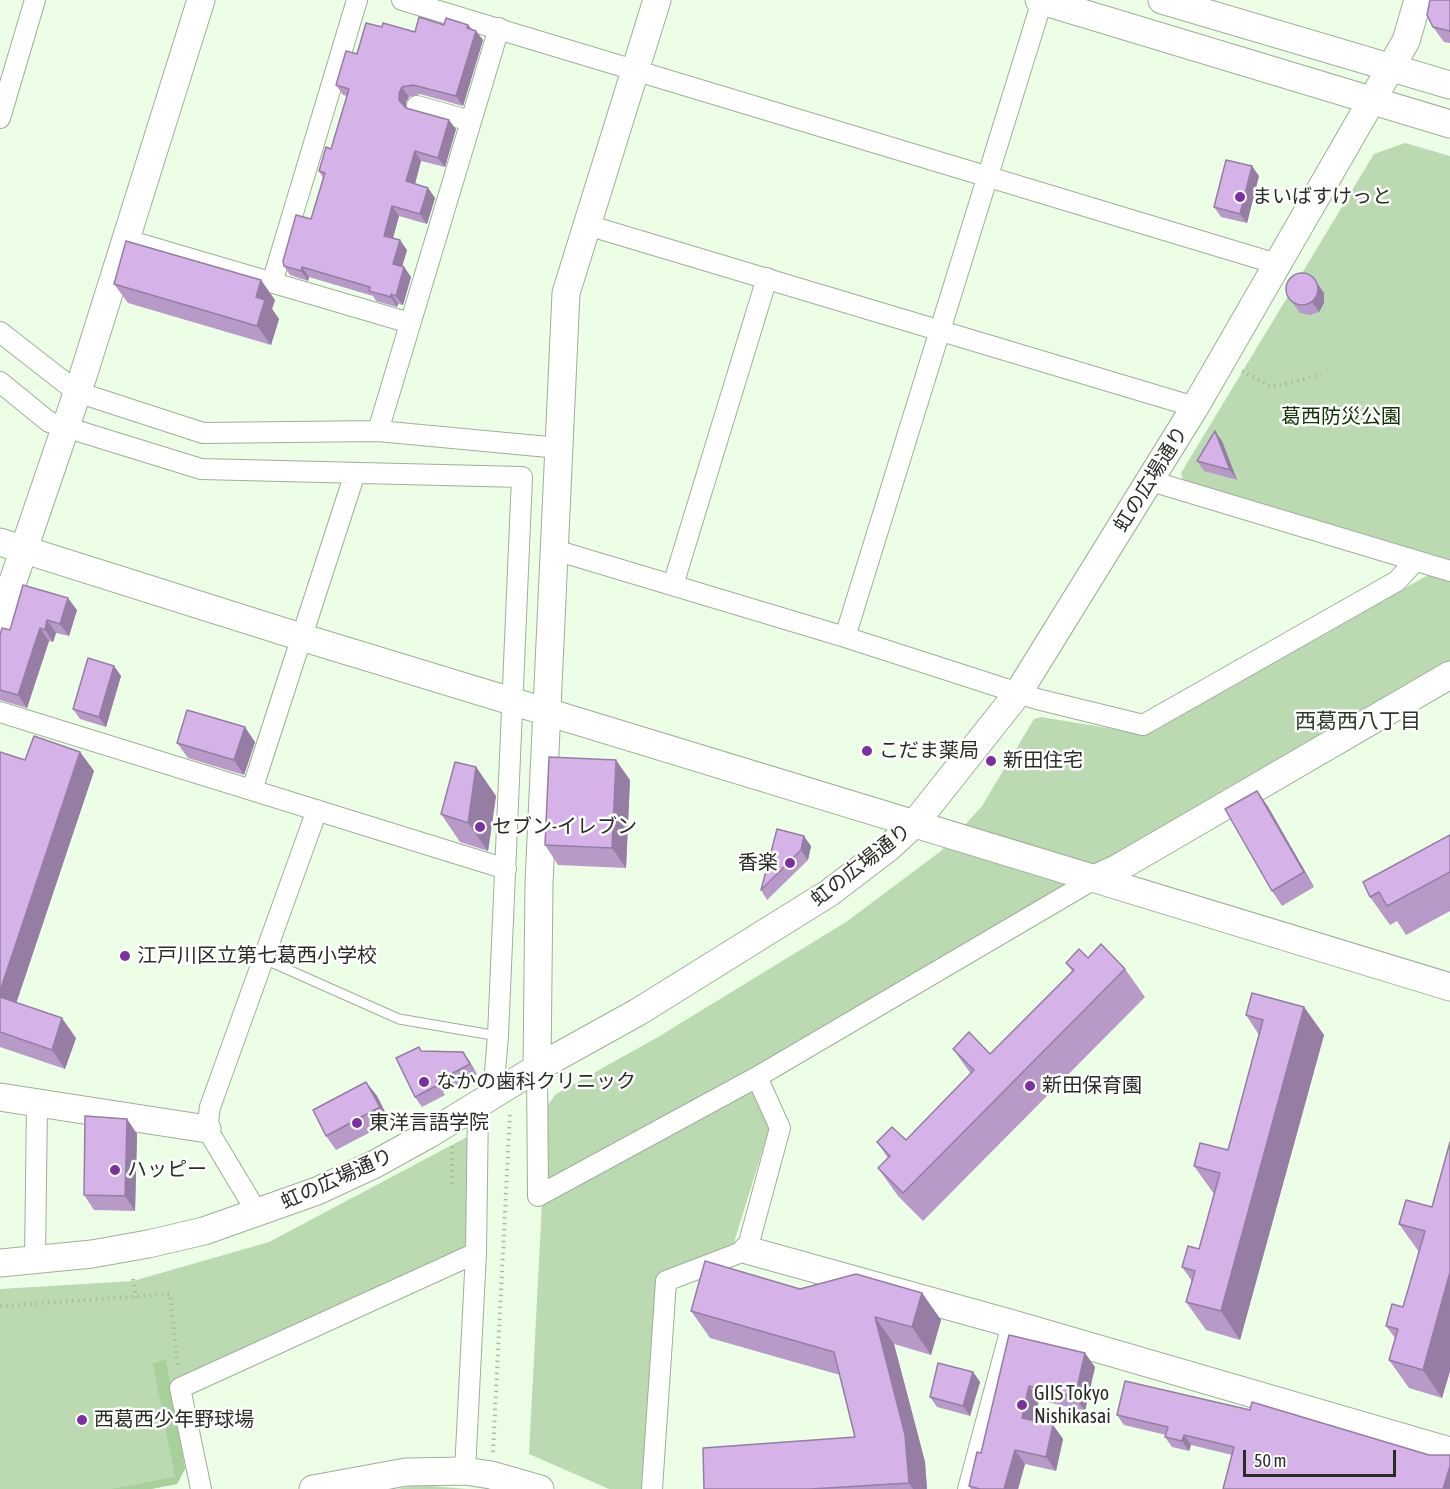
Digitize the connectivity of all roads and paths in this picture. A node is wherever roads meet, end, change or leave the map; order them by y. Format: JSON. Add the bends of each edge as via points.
{"nodes":[{"id":1,"x":35,"y":0,"type":"edge"},
{"id":2,"x":201,"y":0,"type":"edge"},
{"id":3,"x":357,"y":0,"type":"edge"},
{"id":4,"x":402,"y":0,"type":"edge"},
{"id":5,"x":657,"y":0,"type":"edge"},
{"id":6,"x":1040,"y":0,"type":"edge"},
{"id":7,"x":1162,"y":0,"type":"edge"},
{"id":8,"x":1418,"y":0,"type":"edge"},
{"id":9,"x":499,"y":28,"type":"junction"},
{"id":10,"x":1390,"y":68,"type":"junction"},
{"id":11,"x":635,"y":69,"type":"junction"},
{"id":12,"x":1450,"y":85,"type":"edge"},
{"id":13,"x":1370,"y":99,"type":"junction"},
{"id":14,"x":417,"y":106,"type":"dead end"},
{"id":15,"x":0,"y":118,"type":"edge"},
{"id":16,"x":471,"y":121,"type":"junction"},
{"id":17,"x":1450,"y":124,"type":"edge"},
{"id":18,"x":987,"y":178,"type":"junction"},
{"id":19,"x":587,"y":225,"type":"junction"},
{"id":20,"x":127,"y":240,"type":"junction"},
{"id":21,"x":1277,"y":264,"type":"junction"},
{"id":22,"x":767,"y":278,"type":"junction"},
{"id":23,"x":272,"y":282,"type":"junction"},
{"id":24,"x":410,"y":323,"type":"junction"},
{"id":25,"x":939,"y":330,"type":"junction"},
{"id":26,"x":0,"y":332,"type":"edge"},
{"id":27,"x":1239,"y":369,"type":"dead end"},
{"id":28,"x":1321,"y":375,"type":"dead end"},
{"id":29,"x":0,"y":382,"type":"edge"},
{"id":30,"x":77,"y":392,"type":"junction"},
{"id":31,"x":1196,"y":407,"type":"junction"},
{"id":32,"x":64,"y":426,"type":"junction"},
{"id":33,"x":378,"y":431,"type":"junction"},
{"id":34,"x":559,"y":448,"type":"junction"},
{"id":35,"x":355,"y":473,"type":"junction"},
{"id":36,"x":1151,"y":480,"type":"junction"},
{"id":37,"x":11,"y":545,"type":"edge"},
{"id":38,"x":555,"y":550,"type":"junction"},
{"id":39,"x":1415,"y":561,"type":"junction"},
{"id":40,"x":1450,"y":571,"type":"edge"},
{"id":41,"x":673,"y":585,"type":"junction"},
{"id":42,"x":0,"y":619,"type":"edge"},
{"id":43,"x":301,"y":637,"type":"junction"},
{"id":44,"x":845,"y":637,"type":"junction"},
{"id":45,"x":1450,"y":675,"type":"edge"},
{"id":46,"x":1018,"y":693,"type":"junction"},
{"id":47,"x":513,"y":702,"type":"junction"},
{"id":48,"x":0,"y":712,"type":"edge"},
{"id":49,"x":547,"y":712,"type":"junction"},
{"id":50,"x":252,"y":790,"type":"junction"},
{"id":51,"x":317,"y":810,"type":"junction"},
{"id":52,"x":915,"y":823,"type":"junction"},
{"id":53,"x":506,"y":869,"type":"junction"},
{"id":54,"x":1095,"y":878,"type":"junction"},
{"id":55,"x":264,"y":958,"type":"junction"},
{"id":56,"x":1450,"y":987,"type":"edge"},
{"id":57,"x":498,"y":1036,"type":"junction"},
{"id":58,"x":537,"y":1068,"type":"junction"},
{"id":59,"x":757,"y":1077,"type":"junction"},
{"id":60,"x":0,"y":1097,"type":"edge"},
{"id":61,"x":37,"y":1102,"type":"junction"},
{"id":62,"x":494,"y":1104,"type":"junction"},
{"id":63,"x":207,"y":1129,"type":"junction"},
{"id":64,"x":452,"y":1142,"type":"dead end"},
{"id":65,"x":452,"y":1187,"type":"dead end"},
{"id":66,"x":258,"y":1214,"type":"junction"},
{"id":67,"x":747,"y":1250,"type":"junction"},
{"id":68,"x":476,"y":1253,"type":"junction"},
{"id":69,"x":34,"y":1261,"type":"junction"},
{"id":70,"x":0,"y":1263,"type":"edge"},
{"id":71,"x":133,"y":1279,"type":"dead end"},
{"id":72,"x":135,"y":1298,"type":"junction"},
{"id":73,"x":0,"y":1306,"type":"edge"},
{"id":74,"x":1013,"y":1324,"type":"junction"},
{"id":75,"x":180,"y":1388,"type":"junction"},
{"id":76,"x":1450,"y":1451,"type":"edge"},
{"id":77,"x":493,"y":1452,"type":"dead end"},
{"id":78,"x":465,"y":1471,"type":"junction"},
{"id":79,"x":201,"y":1489,"type":"edge"},
{"id":80,"x":312,"y":1489,"type":"edge"},
{"id":81,"x":540,"y":1489,"type":"edge"},
{"id":82,"x":652,"y":1489,"type":"edge"},
{"id":83,"x":968,"y":1489,"type":"edge"}],
"edges":[{"from":1,"to":15,"type":"street"},
{"from":2,"to":20,"type":"street"},
{"from":3,"to":23,"type":"street"},
{"from":4,"to":9,"type":"street"},
{"from":5,"to":11,"type":"street"},
{"from":6,"to":13,"type":"street"},
{"from":6,"to":18,"type":"street"},
{"from":7,"to":10,"type":"street"},
{"from":8,"to":10,"type":"street","name":"虹の広場通り","via":[[1406,41]]},
{"from":9,"to":11,"type":"street"},
{"from":9,"to":16,"type":"street"},
{"from":10,"to":12,"type":"street"},
{"from":10,"to":13,"type":"street","name":"虹の広場通り"},
{"from":11,"to":18,"type":"street"},
{"from":11,"to":19,"type":"street"},
{"from":13,"to":17,"type":"street"},
{"from":13,"to":21,"type":"street","name":"虹の広場通り"},
{"from":14,"to":16,"type":"street"},
{"from":16,"to":24,"type":"street"},
{"from":18,"to":21,"type":"street"},
{"from":18,"to":25,"type":"street"},
{"from":19,"to":22,"type":"street"},
{"from":19,"to":34,"type":"street","via":[[566,293]]},
{"from":20,"to":23,"type":"street"},
{"from":20,"to":30,"type":"street"},
{"from":21,"to":31,"type":"street","name":"虹の広場通り"},
{"from":22,"to":25,"type":"street"},
{"from":22,"to":41,"type":"street"},
{"from":23,"to":24,"type":"street"},
{"from":24,"to":33,"type":"street"},
{"from":25,"to":31,"type":"street"},
{"from":25,"to":44,"type":"street"},
{"from":26,"to":30,"type":"street"},
{"from":27,"to":28,"type":"path","via":[[1271,387]]},
{"from":29,"to":32,"type":"street","via":[[49,422]]},
{"from":30,"to":32,"type":"street"},
{"from":30,"to":33,"type":"street","via":[[203,433]]},
{"from":31,"to":36,"type":"street","name":"虹の広場通り"},
{"from":32,"to":35,"type":"street","via":[[201,469]]},
{"from":32,"to":37,"type":"street"},
{"from":33,"to":34,"type":"street"},
{"from":34,"to":38,"type":"street"},
{"from":35,"to":43,"type":"street"},
{"from":35,"to":47,"type":"street","via":[[522,477]]},
{"from":36,"to":39,"type":"street"},
{"from":36,"to":46,"type":"street","name":"虹の広場通り"},
{"from":37,"to":42,"type":"street"},
{"from":37,"to":43,"type":"street"},
{"from":38,"to":41,"type":"street"},
{"from":38,"to":49,"type":"street"},
{"from":39,"to":40,"type":"street"},
{"from":39,"to":46,"type":"street","via":[[1398,580],[1143,725]]},
{"from":41,"to":44,"type":"street"},
{"from":43,"to":47,"type":"street"},
{"from":43,"to":50,"type":"street"},
{"from":44,"to":46,"type":"street"},
{"from":45,"to":54,"type":"street"},
{"from":46,"to":52,"type":"street","name":"虹の広場通り"},
{"from":47,"to":49,"type":"street"},
{"from":47,"to":53,"type":"street"},
{"from":48,"to":50,"type":"street"},
{"from":49,"to":52,"type":"street"},
{"from":49,"to":58,"type":"street","via":[[539,883]]},
{"from":50,"to":51,"type":"street"},
{"from":51,"to":53,"type":"street"},
{"from":51,"to":55,"type":"street"},
{"from":52,"to":54,"type":"street"},
{"from":52,"to":58,"type":"street","name":"虹の広場通り","via":[[829,893],[638,1012]]},
{"from":53,"to":57,"type":"street"},
{"from":54,"to":56,"type":"street"},
{"from":54,"to":59,"type":"street"},
{"from":55,"to":57,"type":"lane","via":[[399,1019]]},
{"from":55,"to":63,"type":"street","via":[[210,1107]]},
{"from":57,"to":62,"type":"street"},
{"from":58,"to":59,"type":"street","via":[[538,1196]]},
{"from":58,"to":62,"type":"street","name":"虹の広場通り"},
{"from":59,"to":67,"type":"street","via":[[780,1128]]},
{"from":60,"to":61,"type":"street"},
{"from":61,"to":63,"type":"street"},
{"from":61,"to":69,"type":"street"},
{"from":62,"to":66,"type":"street","name":"虹の広場通り","via":[[375,1164]]},
{"from":62,"to":68,"type":"street"},
{"from":62,"to":77,"type":"path"},
{"from":63,"to":66,"type":"street"},
{"from":64,"to":65,"type":"path"},
{"from":66,"to":69,"type":"street","name":"虹の広場通り","via":[[148,1244]]},
{"from":67,"to":74,"type":"street"},
{"from":67,"to":82,"type":"street","via":[[666,1281]]},
{"from":68,"to":75,"type":"street"},
{"from":68,"to":78,"type":"street"},
{"from":69,"to":70,"type":"street","name":"虹の広場通り"},
{"from":71,"to":72,"type":"path"},
{"from":72,"to":73,"type":"path"},
{"from":72,"to":75,"type":"path","via":[[170,1294]]},
{"from":74,"to":76,"type":"street"},
{"from":74,"to":83,"type":"street"},
{"from":75,"to":79,"type":"street"},
{"from":78,"to":80,"type":"street","via":[[406,1472]]},
{"from":78,"to":81,"type":"street","via":[[491,1474]]}]}
